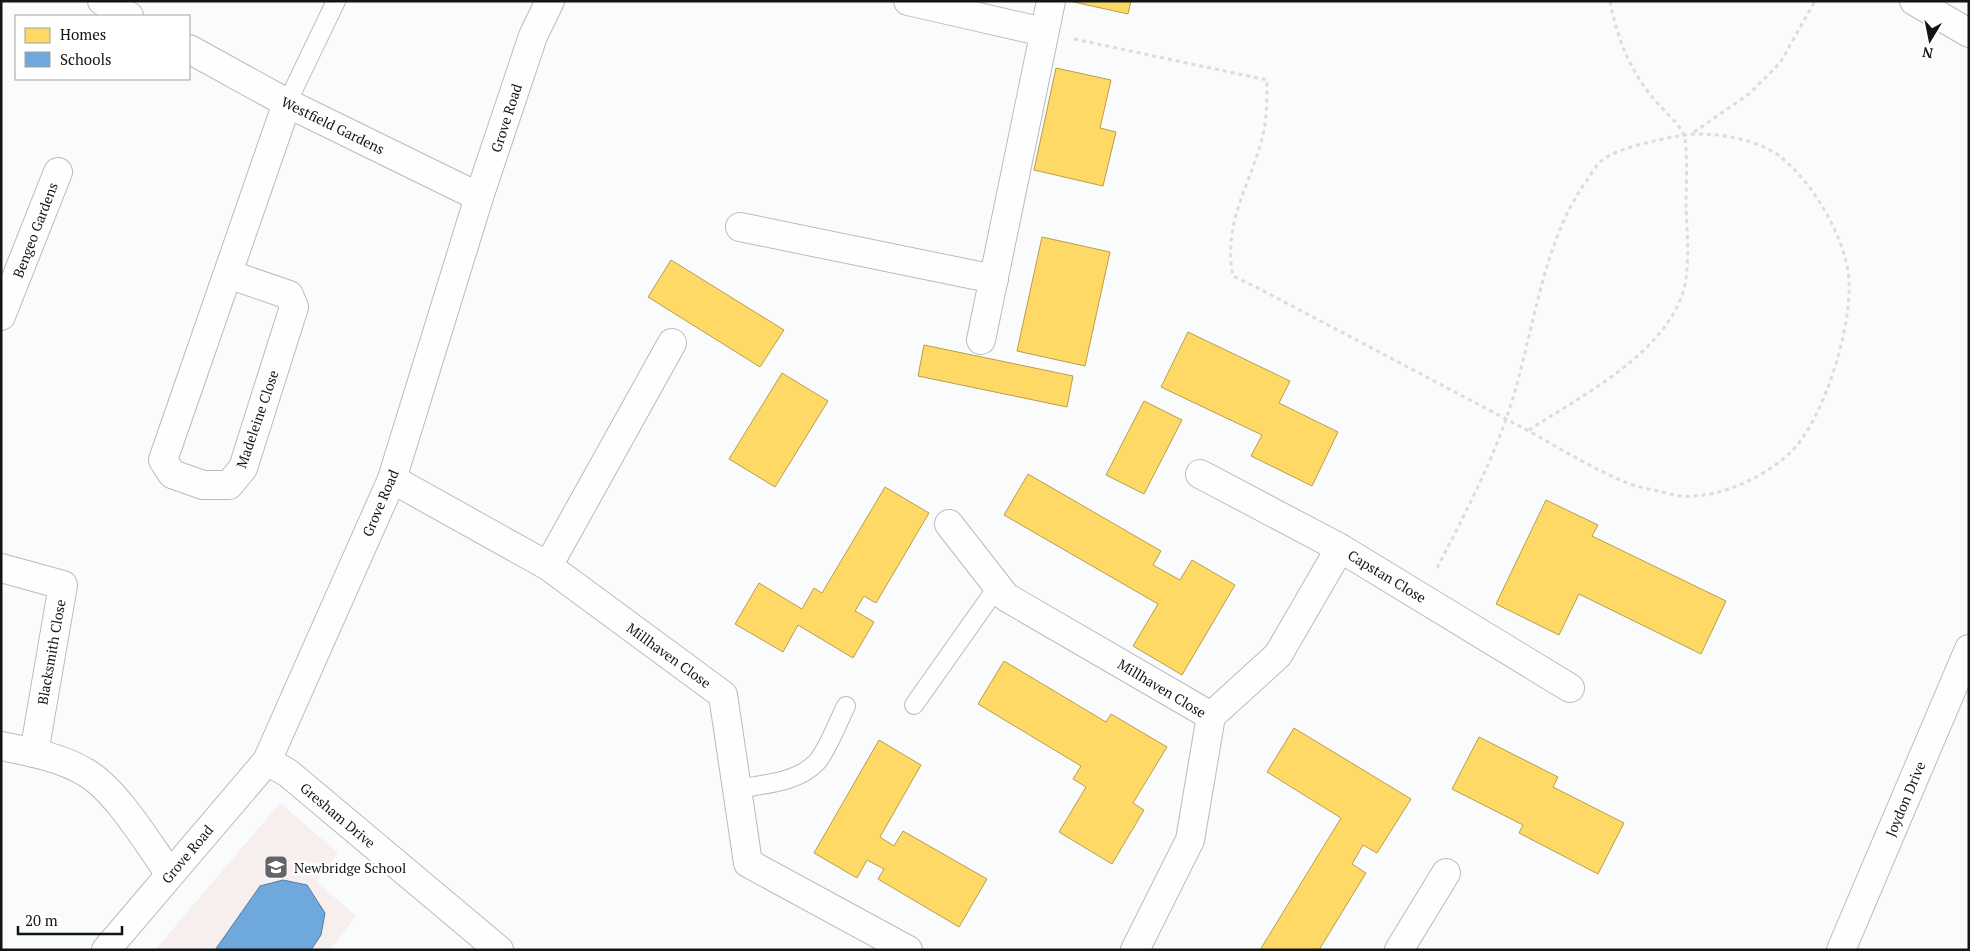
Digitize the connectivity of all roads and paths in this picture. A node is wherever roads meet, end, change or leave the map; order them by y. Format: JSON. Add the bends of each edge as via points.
{"nodes":[{"id":1,"x":102,"y":1,"type":"edge"},
{"id":2,"x":336,"y":1,"type":"edge"},
{"id":3,"x":550,"y":1,"type":"edge"},
{"id":4,"x":908,"y":1,"type":"edge"},
{"id":5,"x":1051,"y":1,"type":"edge"},
{"id":6,"x":1610,"y":1,"type":"edge"},
{"id":7,"x":1815,"y":1,"type":"edge"},
{"id":8,"x":1914,"y":1,"type":"edge"},
{"id":9,"x":127,"y":15,"type":"edge"},
{"id":10,"x":1044,"y":32,"type":"junction"},
{"id":11,"x":1969,"y":33,"type":"edge"},
{"id":12,"x":190,"y":50,"type":"edge"},
{"id":13,"x":287,"y":102,"type":"junction"},
{"id":14,"x":1694,"y":133,"type":"junction"},
{"id":15,"x":1684,"y":134,"type":"junction"},
{"id":16,"x":58,"y":172,"type":"dead end"},
{"id":17,"x":479,"y":197,"type":"junction"},
{"id":18,"x":740,"y":227,"type":"dead end"},
{"id":19,"x":228,"y":274,"type":"junction"},
{"id":20,"x":994,"y":279,"type":"junction"},
{"id":21,"x":1,"y":316,"type":"edge"},
{"id":22,"x":981,"y":340,"type":"dead end"},
{"id":23,"x":672,"y":343,"type":"dead end"},
{"id":24,"x":1506,"y":419,"type":"junction"},
{"id":25,"x":1529,"y":430,"type":"junction"},
{"id":26,"x":1200,"y":474,"type":"dead end"},
{"id":27,"x":392,"y":479,"type":"junction"},
{"id":28,"x":949,"y":524,"type":"dead end"},
{"id":29,"x":1340,"y":548,"type":"junction"},
{"id":30,"x":548,"y":566,"type":"junction"},
{"id":31,"x":1,"y":568,"type":"edge"},
{"id":32,"x":998,"y":586,"type":"junction"},
{"id":33,"x":1422,"y":597,"type":"junction"},
{"id":34,"x":1969,"y":649,"type":"edge"},
{"id":35,"x":1570,"y":688,"type":"dead end"},
{"id":36,"x":914,"y":705,"type":"dead end"},
{"id":37,"x":846,"y":706,"type":"dead end"},
{"id":38,"x":1211,"y":716,"type":"junction"},
{"id":39,"x":1,"y":746,"type":"edge"},
{"id":40,"x":34,"y":753,"type":"junction"},
{"id":41,"x":267,"y":761,"type":"junction"},
{"id":42,"x":737,"y":789,"type":"junction"},
{"id":43,"x":1446,"y":873,"type":"dead end"},
{"id":44,"x":170,"y":874,"type":"junction"},
{"id":45,"x":106,"y":950,"type":"edge"},
{"id":46,"x":499,"y":950,"type":"edge"},
{"id":47,"x":908,"y":950,"type":"edge"},
{"id":48,"x":1135,"y":950,"type":"edge"},
{"id":49,"x":1398,"y":950,"type":"edge"},
{"id":50,"x":1841,"y":950,"type":"edge"}],
"edges":[{"from":1,"to":9,"type":"street"},
{"from":2,"to":13,"type":"lane"},
{"from":3,"to":17,"type":"street","name":"Grove Road","via":[[533,36]]},
{"from":4,"to":10,"type":"street"},
{"from":5,"to":10,"type":"street"},
{"from":6,"to":15,"type":"path","via":[[1616,31],[1630,67]]},
{"from":7,"to":14,"type":"path","via":[[1780,63],[1749,94]]},
{"from":8,"to":11,"type":"street"},
{"from":10,"to":20,"type":"street"},
{"from":10,"to":24,"type":"path","via":[[1267,80],[1263,134],[1233,220],[1229,256],[1233,276]]},
{"from":12,"to":13,"type":"street","name":"Westfield Gardens"},
{"from":13,"to":17,"type":"street","name":"Westfield Gardens"},
{"from":13,"to":19,"type":"street","name":"Madeleine Close"},
{"from":14,"to":15,"type":"path"},
{"from":14,"to":25,"type":"path","via":[[1737,137],[1780,156],[1809,188],[1834,228],[1848,268],[1848,310],[1839,357],[1819,407],[1794,449],[1768,472],[1725,491],[1681,497],[1627,484]]},
{"from":15,"to":24,"type":"path","via":[[1643,143],[1602,160],[1574,199],[1554,245]]},
{"from":15,"to":25,"type":"path","via":[[1687,228],[1682,297],[1657,337],[1628,364]]},
{"from":16,"to":21,"type":"street","name":"Bengeo Gardens"},
{"from":17,"to":27,"type":"street","name":"Grove Road"},
{"from":18,"to":20,"type":"street"},
{"from":19,"to":19,"type":"street","name":"Madeleine Close","via":[[289,295],[294,308],[243,468],[229,485],[203,485],[172,474],[163,460]]},
{"from":20,"to":22,"type":"street"},
{"from":23,"to":30,"type":"street"},
{"from":24,"to":25,"type":"path"},
{"from":24,"to":33,"type":"path","via":[[1468,508]]},
{"from":26,"to":29,"type":"street","name":"Capstan Close"},
{"from":27,"to":30,"type":"street","name":"Millhaven Close"},
{"from":27,"to":41,"type":"street","name":"Grove Road"},
{"from":28,"to":32,"type":"street","name":"Millhaven Close"},
{"from":29,"to":33,"type":"street","name":"Capstan Close"},
{"from":29,"to":38,"type":"street","via":[[1278,656]]},
{"from":30,"to":42,"type":"street","name":"Millhaven Close","via":[[723,695]]},
{"from":31,"to":40,"type":"street","name":"Blacksmith Close","via":[[63,585]]},
{"from":32,"to":36,"type":"lane"},
{"from":32,"to":38,"type":"street","name":"Millhaven Close","via":[[1006,596]]},
{"from":33,"to":35,"type":"street","name":"Capstan Close"},
{"from":34,"to":50,"type":"street","name":"Joydon Drive"},
{"from":37,"to":42,"type":"lane","via":[[818,761],[805,772],[780,781]]},
{"from":38,"to":48,"type":"street","name":"Millhaven Close","via":[[1190,840]]},
{"from":39,"to":40,"type":"street"},
{"from":40,"to":44,"type":"street","via":[[86,772],[114,798]]},
{"from":41,"to":44,"type":"street","name":"Grove Road"},
{"from":41,"to":46,"type":"street","name":"Gresham Drive","via":[[288,773]]},
{"from":42,"to":47,"type":"street","name":"Millhaven Close","via":[[748,863]]},
{"from":43,"to":49,"type":"street"},
{"from":44,"to":45,"type":"street","name":"Grove Road"}]}
